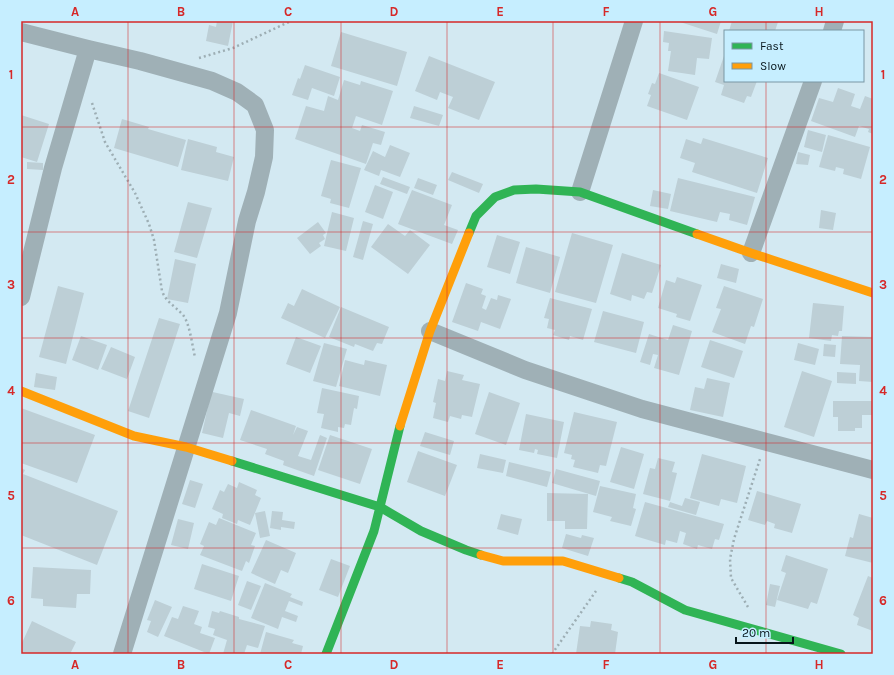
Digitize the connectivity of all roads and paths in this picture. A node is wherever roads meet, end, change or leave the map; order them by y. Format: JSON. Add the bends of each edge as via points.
{"nodes":[{"id":1,"x":291,"y":21,"type":"edge"},
{"id":2,"x":634,"y":21,"type":"edge"},
{"id":3,"x":21,"y":32,"type":"edge"},
{"id":4,"x":88,"y":49,"type":"junction"},
{"id":5,"x":193,"y":60,"type":"dead end"},
{"id":6,"x":813,"y":82,"type":"edge"},
{"id":7,"x":91,"y":102,"type":"dead end"},
{"id":8,"x":580,"y":192,"type":"junction"},
{"id":9,"x":751,"y":253,"type":"junction"},
{"id":10,"x":873,"y":293,"type":"edge"},
{"id":11,"x":21,"y":297,"type":"edge"},
{"id":12,"x":430,"y":331,"type":"junction"},
{"id":13,"x":195,"y":359,"type":"dead end"},
{"id":14,"x":21,"y":391,"type":"edge"},
{"id":15,"x":765,"y":442,"type":"junction"},
{"id":16,"x":186,"y":447,"type":"junction"},
{"id":17,"x":873,"y":470,"type":"edge"},
{"id":18,"x":380,"y":507,"type":"junction"},
{"id":19,"x":608,"y":574,"type":"junction"},
{"id":20,"x":749,"y":607,"type":"dead end"},
{"id":21,"x":122,"y":654,"type":"edge"},
{"id":22,"x":326,"y":654,"type":"edge"},
{"id":23,"x":552,"y":654,"type":"edge"},
{"id":24,"x":840,"y":654,"type":"edge"}],
"edges":[{"from":1,"to":5,"type":"path","via":[[233,48]]},
{"from":2,"to":8,"type":"street"},
{"from":3,"to":4,"type":"street"},
{"from":4,"to":11,"type":"street","via":[[53,168]]},
{"from":4,"to":16,"type":"street","via":[[212,80],[237,92],[255,105],[265,130],[264,157],[247,221],[228,313]]},
{"from":6,"to":9,"type":"street"},
{"from":7,"to":13,"type":"path","via":[[105,142],[135,193],[149,224],[164,298],[183,314],[187,321]]},
{"from":8,"to":9,"type":"street"},
{"from":8,"to":12,"type":"street","via":[[514,190],[495,197],[476,216]]},
{"from":9,"to":10,"type":"street"},
{"from":12,"to":15,"type":"street","via":[[525,370],[635,406]]},
{"from":12,"to":18,"type":"street","via":[[404,412]]},
{"from":14,"to":16,"type":"street","via":[[134,436]]},
{"from":15,"to":17,"type":"street"},
{"from":15,"to":20,"type":"path","via":[[730,559],[732,578]]},
{"from":16,"to":18,"type":"street"},
{"from":16,"to":21,"type":"street"},
{"from":18,"to":19,"type":"street","via":[[421,532],[503,561],[563,561]]},
{"from":18,"to":22,"type":"street","via":[[368,548]]},
{"from":19,"to":23,"type":"path"},
{"from":19,"to":24,"type":"street","via":[[632,582],[685,610]]}]}
